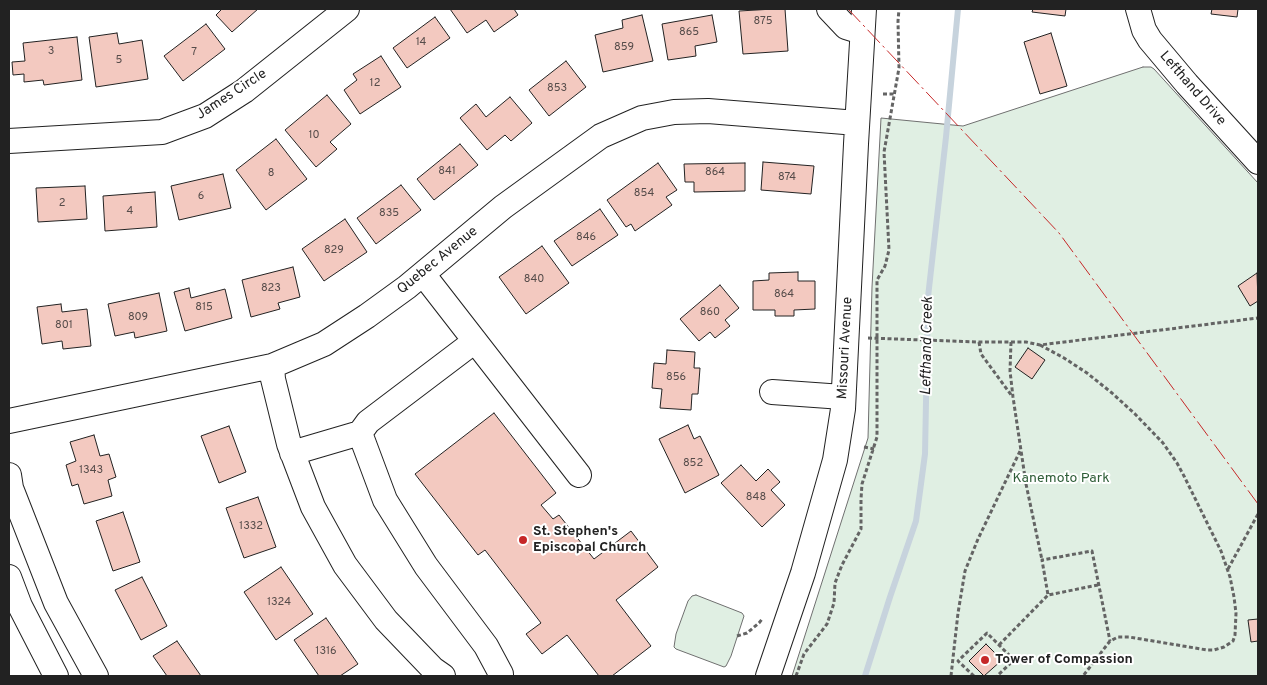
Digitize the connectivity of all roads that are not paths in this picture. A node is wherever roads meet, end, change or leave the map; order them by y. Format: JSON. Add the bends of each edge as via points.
{"nodes":[{"id":1,"x":347,"y":9,"type":"edge"},
{"id":2,"x":829,"y":9,"type":"edge"},
{"id":3,"x":1138,"y":9,"type":"edge"},
{"id":4,"x":863,"y":20,"type":"edge"},
{"id":5,"x":857,"y":123,"type":"junction"},
{"id":6,"x":9,"y":141,"type":"edge"},
{"id":7,"x":1258,"y":162,"type":"edge"},
{"id":8,"x":423,"y":274,"type":"junction"},
{"id":9,"x":475,"y":340,"type":"junction"},
{"id":10,"x":272,"y":366,"type":"junction"},
{"id":11,"x":772,"y":392,"type":"dead end"},
{"id":12,"x":843,"y":397,"type":"junction"},
{"id":13,"x":9,"y":421,"type":"edge"},
{"id":14,"x":360,"y":433,"type":"junction"},
{"id":15,"x":292,"y":453,"type":"junction"},
{"id":16,"x":9,"y":475,"type":"edge"},
{"id":17,"x":580,"y":475,"type":"dead end"},
{"id":18,"x":9,"y":577,"type":"edge"},
{"id":19,"x":56,"y":676,"type":"edge"},
{"id":20,"x":96,"y":676,"type":"edge"},
{"id":21,"x":443,"y":676,"type":"edge"},
{"id":22,"x":502,"y":676,"type":"edge"},
{"id":23,"x":768,"y":676,"type":"edge"}],
"edges":[{"from":1,"to":6,"type":"street","name":"James Circle","via":[[244,91],[205,116],[162,132]]},
{"from":2,"to":4,"type":"street","via":[[846,27]]},
{"from":3,"to":7,"type":"street","name":"Lefthand Drive","via":[[1150,40]]},
{"from":4,"to":5,"type":"street","name":"Missouri Avenue"},
{"from":5,"to":8,"type":"street","name":"Quebec Avenue","via":[[708,111],[674,112],[642,118],[601,136],[503,207]]},
{"from":5,"to":12,"type":"street","name":"Missouri Avenue"},
{"from":8,"to":9,"type":"street"},
{"from":8,"to":10,"type":"street","name":"Quebec Avenue","via":[[324,344]]},
{"from":9,"to":14,"type":"street","via":[[368,422]]},
{"from":9,"to":17,"type":"street"},
{"from":10,"to":13,"type":"street","name":"Quebec Avenue"},
{"from":10,"to":15,"type":"street"},
{"from":11,"to":12,"type":"street"},
{"from":12,"to":23,"type":"street","name":"Missouri Avenue","via":[[835,460],[803,572]]},
{"from":14,"to":15,"type":"street"},
{"from":14,"to":22,"type":"street","via":[[385,500],[426,566],[486,646]]},
{"from":15,"to":21,"type":"street","via":[[313,507],[345,565],[386,620]]},
{"from":16,"to":20,"type":"street","via":[[11,488],[56,603]]},
{"from":18,"to":19,"type":"street","via":[[20,606]]}]}
